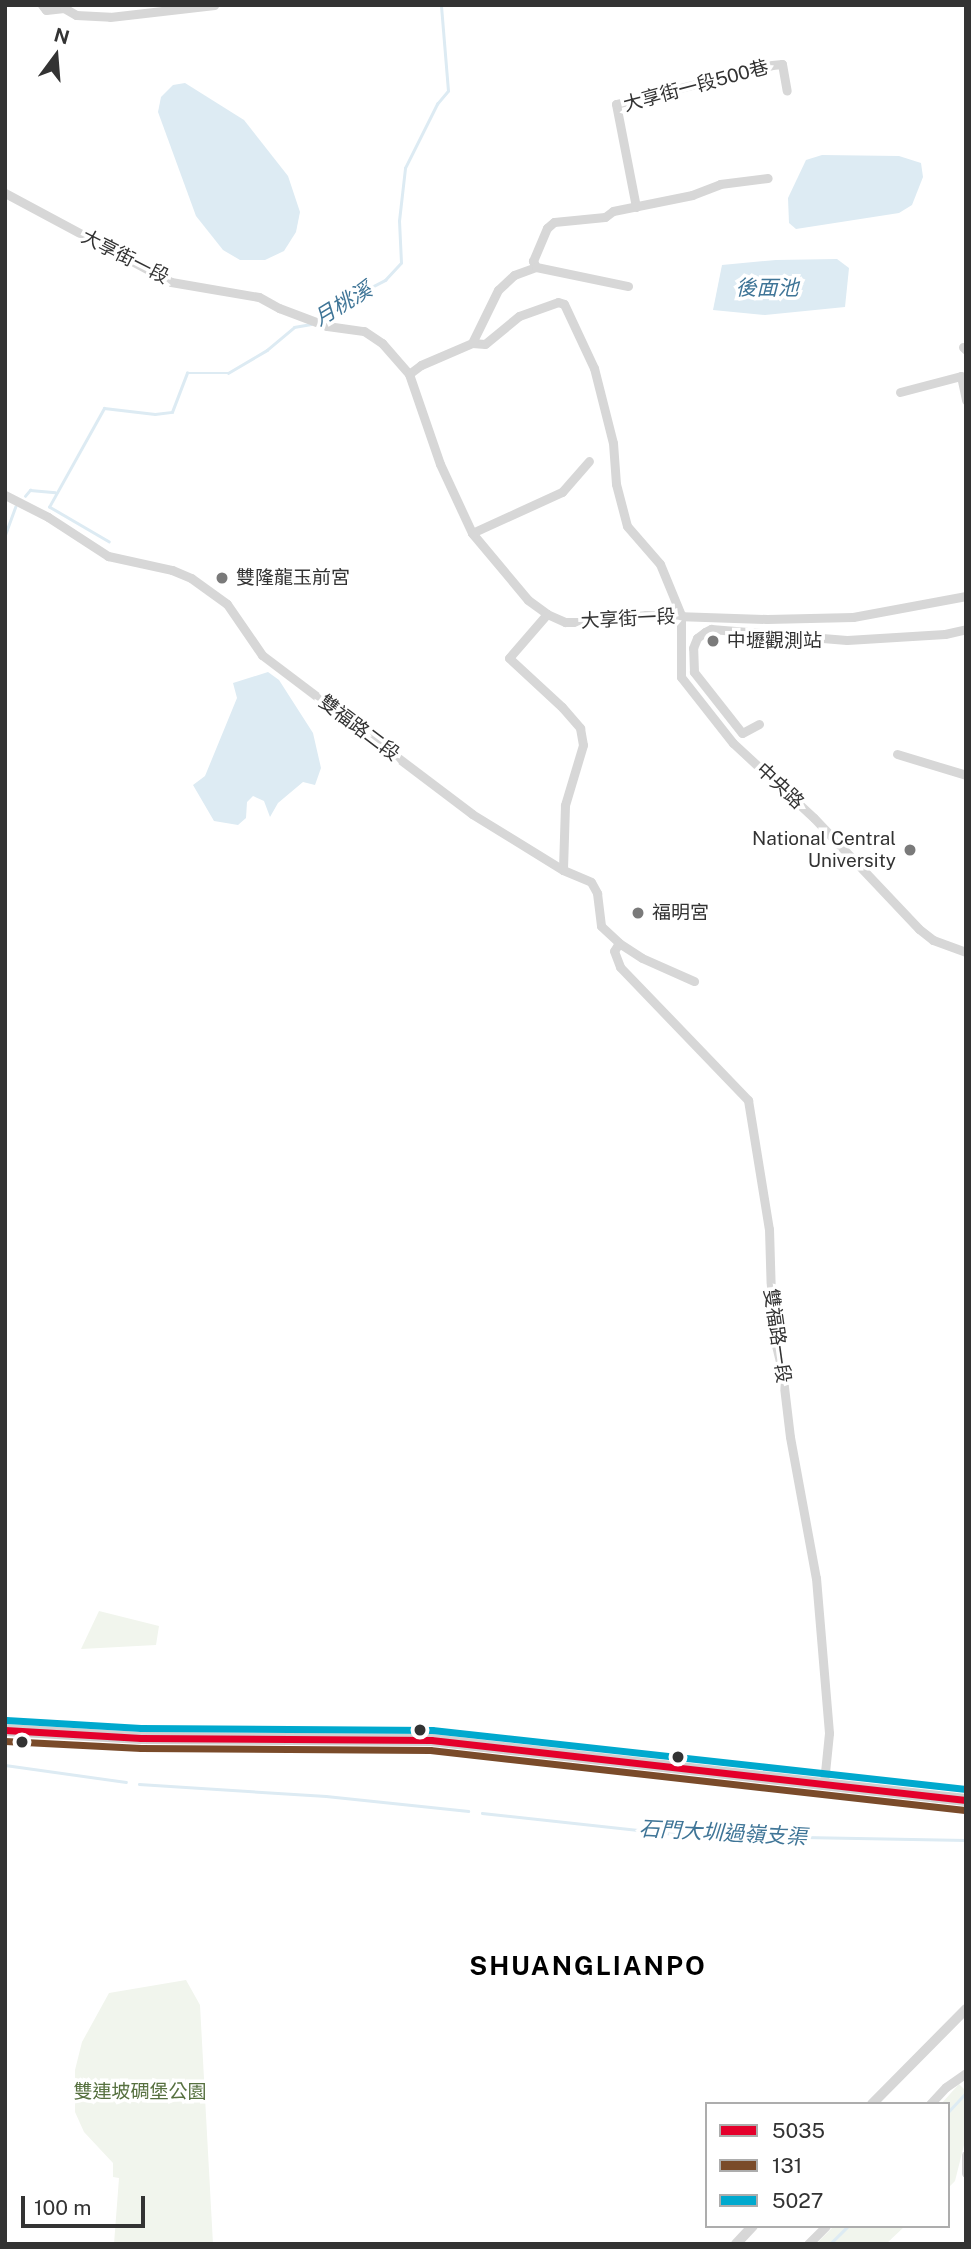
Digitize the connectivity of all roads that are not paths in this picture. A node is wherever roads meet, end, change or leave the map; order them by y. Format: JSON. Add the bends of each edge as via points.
{"nodes":[{"id":1,"x":42,"y":5,"type":"edge"},
{"id":2,"x":214,"y":5,"type":"edge"},
{"id":3,"x":787,"y":91,"type":"dead end"},
{"id":4,"x":768,"y":178,"type":"dead end"},
{"id":5,"x":5,"y":193,"type":"edge"},
{"id":6,"x":636,"y":207,"type":"junction"},
{"id":7,"x":536,"y":267,"type":"junction"},
{"id":8,"x":628,"y":286,"type":"dead end"},
{"id":9,"x":472,"y":343,"type":"junction"},
{"id":10,"x":409,"y":374,"type":"junction"},
{"id":11,"x":900,"y":392,"type":"dead end"},
{"id":12,"x":966,"y":400,"type":"edge"},
{"id":13,"x":589,"y":461,"type":"dead end"},
{"id":14,"x":5,"y":495,"type":"edge"},
{"id":15,"x":472,"y":533,"type":"junction"},
{"id":16,"x":966,"y":596,"type":"edge"},
{"id":17,"x":547,"y":614,"type":"junction"},
{"id":18,"x":681,"y":615,"type":"junction"},
{"id":19,"x":966,"y":629,"type":"edge"},
{"id":20,"x":759,"y":724,"type":"dead end"},
{"id":21,"x":897,"y":754,"type":"dead end"},
{"id":22,"x":966,"y":775,"type":"edge"},
{"id":23,"x":564,"y":870,"type":"junction"},
{"id":24,"x":618,"y":943,"type":"junction"},
{"id":25,"x":966,"y":952,"type":"edge"},
{"id":26,"x":694,"y":981,"type":"dead end"},
{"id":27,"x":5,"y":1730,"type":"edge"},
{"id":28,"x":824,"y":1782,"type":"junction"},
{"id":29,"x":966,"y":1800,"type":"edge"},
{"id":30,"x":966,"y":2009,"type":"edge"},
{"id":31,"x":966,"y":2073,"type":"edge"},
{"id":32,"x":874,"y":2102,"type":"edge"},
{"id":33,"x":932,"y":2102,"type":"edge"},
{"id":34,"x":966,"y":2155,"type":"edge"},
{"id":35,"x":966,"y":2173,"type":"edge"},
{"id":36,"x":751,"y":2228,"type":"edge"},
{"id":37,"x":824,"y":2228,"type":"edge"},
{"id":38,"x":736,"y":2244,"type":"edge"},
{"id":39,"x":808,"y":2244,"type":"edge"}],
"edges":[{"from":1,"to":2,"type":"street","via":[[46,10],[64,8],[76,15],[110,17]]},
{"from":3,"to":6,"type":"street","name":"大享街一段500巷","via":[[782,64],[616,104]]},
{"from":4,"to":6,"type":"street","via":[[720,184]]},
{"from":5,"to":10,"type":"street","name":"大享街一段","via":[[171,282],[252,295],[327,326],[371,335]]},
{"from":6,"to":7,"type":"street","via":[[605,217],[554,222],[533,261]]},
{"from":7,"to":8,"type":"street"},
{"from":7,"to":9,"type":"street","via":[[514,275],[498,290]]},
{"from":9,"to":10,"type":"street"},
{"from":9,"to":18,"type":"street","via":[[485,344],[519,316],[564,304],[594,368],[627,526],[660,564]]},
{"from":10,"to":15,"type":"street","name":"大享街一段","via":[[440,464]]},
{"from":11,"to":12,"type":"street","via":[[961,376]]},
{"from":13,"to":15,"type":"street","via":[[562,492]]},
{"from":14,"to":23,"type":"street","name":"雙福路二段","via":[[108,556],[191,578],[227,604],[262,655],[472,814]]},
{"from":15,"to":17,"type":"street","name":"大享街一段","via":[[528,600]]},
{"from":16,"to":18,"type":"street","name":"大享街一段","via":[[853,617]]},
{"from":17,"to":18,"type":"street","name":"大享街一段","via":[[565,622]]},
{"from":17,"to":23,"type":"street","via":[[509,658],[580,728],[583,745],[565,805]]},
{"from":18,"to":25,"type":"street","name":"中央路","via":[[681,677],[733,743],[814,818],[919,929],[933,940]]},
{"from":19,"to":20,"type":"street","via":[[847,639],[705,632],[697,638],[692,654],[697,677],[742,733]]},
{"from":21,"to":22,"type":"street"},
{"from":23,"to":24,"type":"street","name":"雙福路二段","via":[[591,882],[601,926]]},
{"from":24,"to":26,"type":"street","name":"雙福路二段"},
{"from":24,"to":28,"type":"street","name":"雙福路一段","via":[[614,951],[620,967],[748,1100],[769,1229],[772,1329],[816,1578],[830,1733]]},
{"from":27,"to":28,"type":"main road","via":[[141,1738],[431,1740]]},
{"from":28,"to":29,"type":"main road"},
{"from":30,"to":32,"type":"street"},
{"from":31,"to":33,"type":"street"},
{"from":34,"to":35,"type":"street"},
{"from":36,"to":38,"type":"street"},
{"from":37,"to":39,"type":"street"}]}
